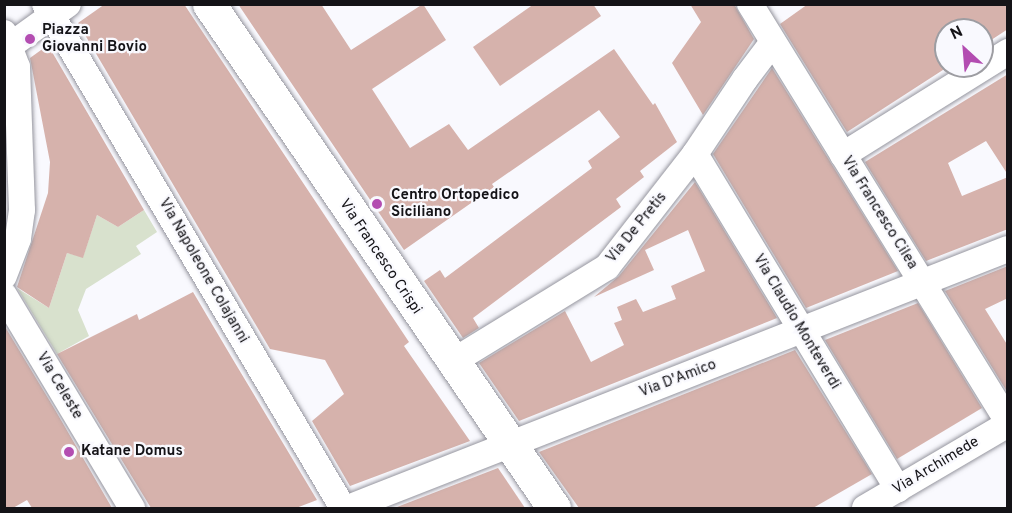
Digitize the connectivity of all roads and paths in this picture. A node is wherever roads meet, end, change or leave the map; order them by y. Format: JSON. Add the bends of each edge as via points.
{"nodes":[{"id":1,"x":209,"y":4,"type":"edge"},
{"id":2,"x":759,"y":8,"type":"edge"},
{"id":3,"x":57,"y":15,"type":"edge"},
{"id":4,"x":773,"y":42,"type":"junction"},
{"id":5,"x":11,"y":48,"type":"edge"},
{"id":6,"x":1008,"y":52,"type":"edge"},
{"id":7,"x":695,"y":154,"type":"junction"},
{"id":8,"x":843,"y":155,"type":"junction"},
{"id":9,"x":1008,"y":249,"type":"edge"},
{"id":10,"x":4,"y":276,"type":"edge"},
{"id":11,"x":922,"y":283,"type":"junction"},
{"id":12,"x":4,"y":295,"type":"edge"},
{"id":13,"x":802,"y":330,"type":"junction"},
{"id":14,"x":452,"y":362,"type":"junction"},
{"id":15,"x":1008,"y":422,"type":"edge"},
{"id":16,"x":509,"y":445,"type":"junction"},
{"id":17,"x":898,"y":489,"type":"junction"},
{"id":18,"x":132,"y":508,"type":"edge"},
{"id":19,"x":343,"y":508,"type":"edge"},
{"id":20,"x":348,"y":508,"type":"edge"},
{"id":21,"x":554,"y":508,"type":"edge"},
{"id":22,"x":865,"y":508,"type":"edge"}],
"edges":[{"from":1,"to":14,"type":"main road","name":"Via Francesco Crispi"},
{"from":2,"to":4,"type":"street","name":"Via Francesco Cilea"},
{"from":3,"to":5,"type":"street"},
{"from":3,"to":19,"type":"street","name":"Via Napoleone Colajanni"},
{"from":4,"to":7,"type":"street","name":"Via De Pretis"},
{"from":4,"to":8,"type":"street","name":"Via Francesco Cilea"},
{"from":5,"to":10,"type":"street","via":[[22,210],[18,239]]},
{"from":6,"to":8,"type":"street"},
{"from":7,"to":13,"type":"street","name":"Via Claudio Monteverdi"},
{"from":7,"to":14,"type":"street","name":"Via De Pretis","via":[[606,267]]},
{"from":8,"to":11,"type":"street","name":"Via Francesco Cilea"},
{"from":9,"to":11,"type":"street","name":"Via D'Amico"},
{"from":11,"to":13,"type":"street","name":"Via D'Amico"},
{"from":11,"to":15,"type":"street","name":"Via Francesco Cilea"},
{"from":12,"to":18,"type":"street","name":"Via Celeste"},
{"from":13,"to":16,"type":"street","name":"Via D'Amico"},
{"from":13,"to":17,"type":"street","name":"Via Claudio Monteverdi"},
{"from":14,"to":16,"type":"main road","name":"Via Francesco Crispi"},
{"from":15,"to":17,"type":"street","name":"Via Archimede"},
{"from":16,"to":20,"type":"street","name":"Via D'Amico"},
{"from":16,"to":21,"type":"main road","name":"Via Francesco Crispi"},
{"from":17,"to":22,"type":"street","name":"Via Archimede"}]}
